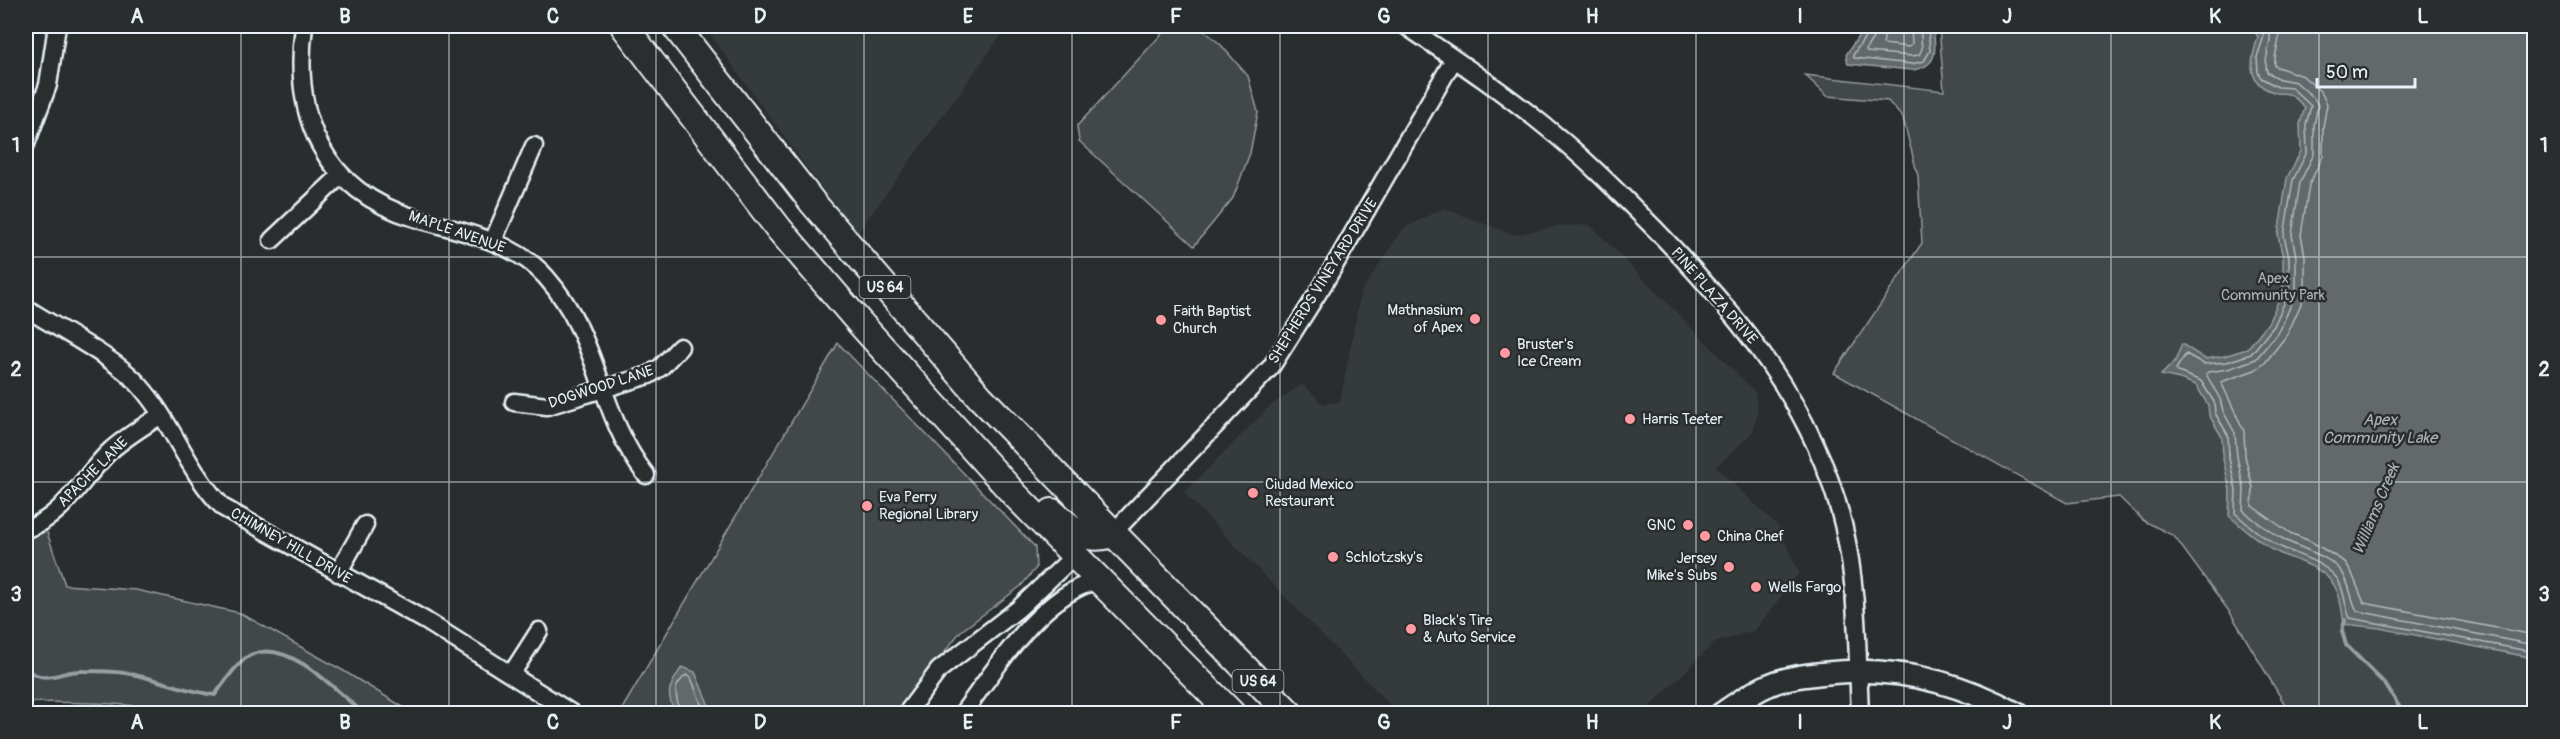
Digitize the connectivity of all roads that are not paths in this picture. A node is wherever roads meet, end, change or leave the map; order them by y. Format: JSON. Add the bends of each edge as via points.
{"nodes":[{"id":1,"x":57,"y":26,"type":"edge"},
{"id":2,"x":304,"y":26,"type":"edge"},
{"id":3,"x":624,"y":26,"type":"edge"},
{"id":4,"x":675,"y":26,"type":"edge"},
{"id":5,"x":1406,"y":26,"type":"edge"},
{"id":6,"x":1454,"y":59,"type":"junction"},
{"id":7,"x":26,"y":144,"type":"edge"},
{"id":8,"x":534,"y":146,"type":"dead end"},
{"id":9,"x":340,"y":176,"type":"junction"},
{"id":10,"x":272,"y":240,"type":"dead end"},
{"id":11,"x":493,"y":241,"type":"junction"},
{"id":12,"x":26,"y":308,"type":"edge"},
{"id":13,"x":680,"y":347,"type":"dead end"},
{"id":14,"x":602,"y":390,"type":"junction"},
{"id":15,"x":514,"y":402,"type":"dead end"},
{"id":16,"x":935,"y":405,"type":"junction"},
{"id":17,"x":161,"y":415,"type":"junction"},
{"id":18,"x":646,"y":475,"type":"dead end"},
{"id":19,"x":365,"y":525,"type":"dead end"},
{"id":20,"x":26,"y":529,"type":"edge"},
{"id":21,"x":1112,"y":534,"type":"junction"},
{"id":22,"x":1075,"y":555,"type":"junction"},
{"id":23,"x":338,"y":573,"type":"junction"},
{"id":24,"x":1107,"y":588,"type":"junction"},
{"id":25,"x":539,"y":631,"type":"dead end"},
{"id":26,"x":1226,"y":648,"type":"junction"},
{"id":27,"x":1857,"y":670,"type":"junction"},
{"id":28,"x":512,"y":674,"type":"junction"},
{"id":29,"x":573,"y":714,"type":"edge"},
{"id":30,"x":906,"y":714,"type":"edge"},
{"id":31,"x":962,"y":714,"type":"edge"},
{"id":32,"x":1232,"y":714,"type":"edge"},
{"id":33,"x":1290,"y":714,"type":"edge"},
{"id":34,"x":1721,"y":714,"type":"edge"},
{"id":35,"x":1860,"y":714,"type":"edge"},
{"id":36,"x":2017,"y":714,"type":"edge"}],
"edges":[{"from":1,"to":7,"type":"street","via":[[48,85]]},
{"from":2,"to":9,"type":"street","name":"MAPLE AVENUE","via":[[300,69],[306,113]]},
{"from":3,"to":16,"type":"highway","number":"US 64","via":[[779,229]]},
{"from":4,"to":21,"type":"highway","number":"US 64","via":[[813,203],[980,397]]},
{"from":5,"to":6,"type":"street","name":"PINE PLAZA DRIVE"},
{"from":6,"to":21,"type":"street","name":"SHEPHERDS VINEYARD DRIVE","via":[[1318,294],[1271,367]]},
{"from":6,"to":27,"type":"street","name":"PINE PLAZA DRIVE","via":[[1547,127],[1610,183],[1724,304],[1773,367],[1814,440],[1844,525],[1854,588]]},
{"from":8,"to":11,"type":"street"},
{"from":9,"to":10,"type":"street"},
{"from":9,"to":11,"type":"street","name":"MAPLE AVENUE","via":[[391,209]]},
{"from":11,"to":14,"type":"street","name":"MAPLE AVENUE","via":[[527,260],[570,308],[594,358]]},
{"from":12,"to":17,"type":"street","name":"CHIMNEY HILL DRIVE","via":[[131,376]]},
{"from":13,"to":14,"type":"street","name":"DOGWOOD LANE","via":[[649,375]]},
{"from":14,"to":15,"type":"street","name":"DOGWOOD LANE","via":[[547,406]]},
{"from":14,"to":18,"type":"street","name":"MAPLE AVENUE","via":[[616,427]]},
{"from":16,"to":21,"type":"highway","via":[[1077,533],[1093,537]]},
{"from":16,"to":22,"type":"highway","number":"US 64"},
{"from":17,"to":20,"type":"street","name":"APACHE LANE","via":[[124,440],[43,521]]},
{"from":17,"to":23,"type":"street","name":"CHIMNEY HILL DRIVE","via":[[209,493],[224,508]]},
{"from":19,"to":23,"type":"street"},
{"from":21,"to":26,"type":"highway","number":"US 64"},
{"from":22,"to":24,"type":"highway","number":"US 64"},
{"from":22,"to":26,"type":"highway","via":[[1085,549],[1100,551],[1117,561],[1206,642]]},
{"from":22,"to":30,"type":"street","via":[[1018,609],[939,670]]},
{"from":23,"to":28,"type":"street","name":"CHIMNEY HILL DRIVE"},
{"from":24,"to":31,"type":"street","via":[[1092,582],[1065,594],[1048,608]]},
{"from":24,"to":32,"type":"highway","number":"US 64"},
{"from":25,"to":28,"type":"street"},
{"from":26,"to":33,"type":"highway","number":"US 64"},
{"from":27,"to":34,"type":"main road","via":[[1796,676],[1767,686]]},
{"from":27,"to":35,"type":"street","name":"PINE PLAZA DRIVE"},
{"from":27,"to":36,"type":"main road","via":[[1934,679]]},
{"from":28,"to":29,"type":"street","name":"CHIMNEY HILL DRIVE"}]}
